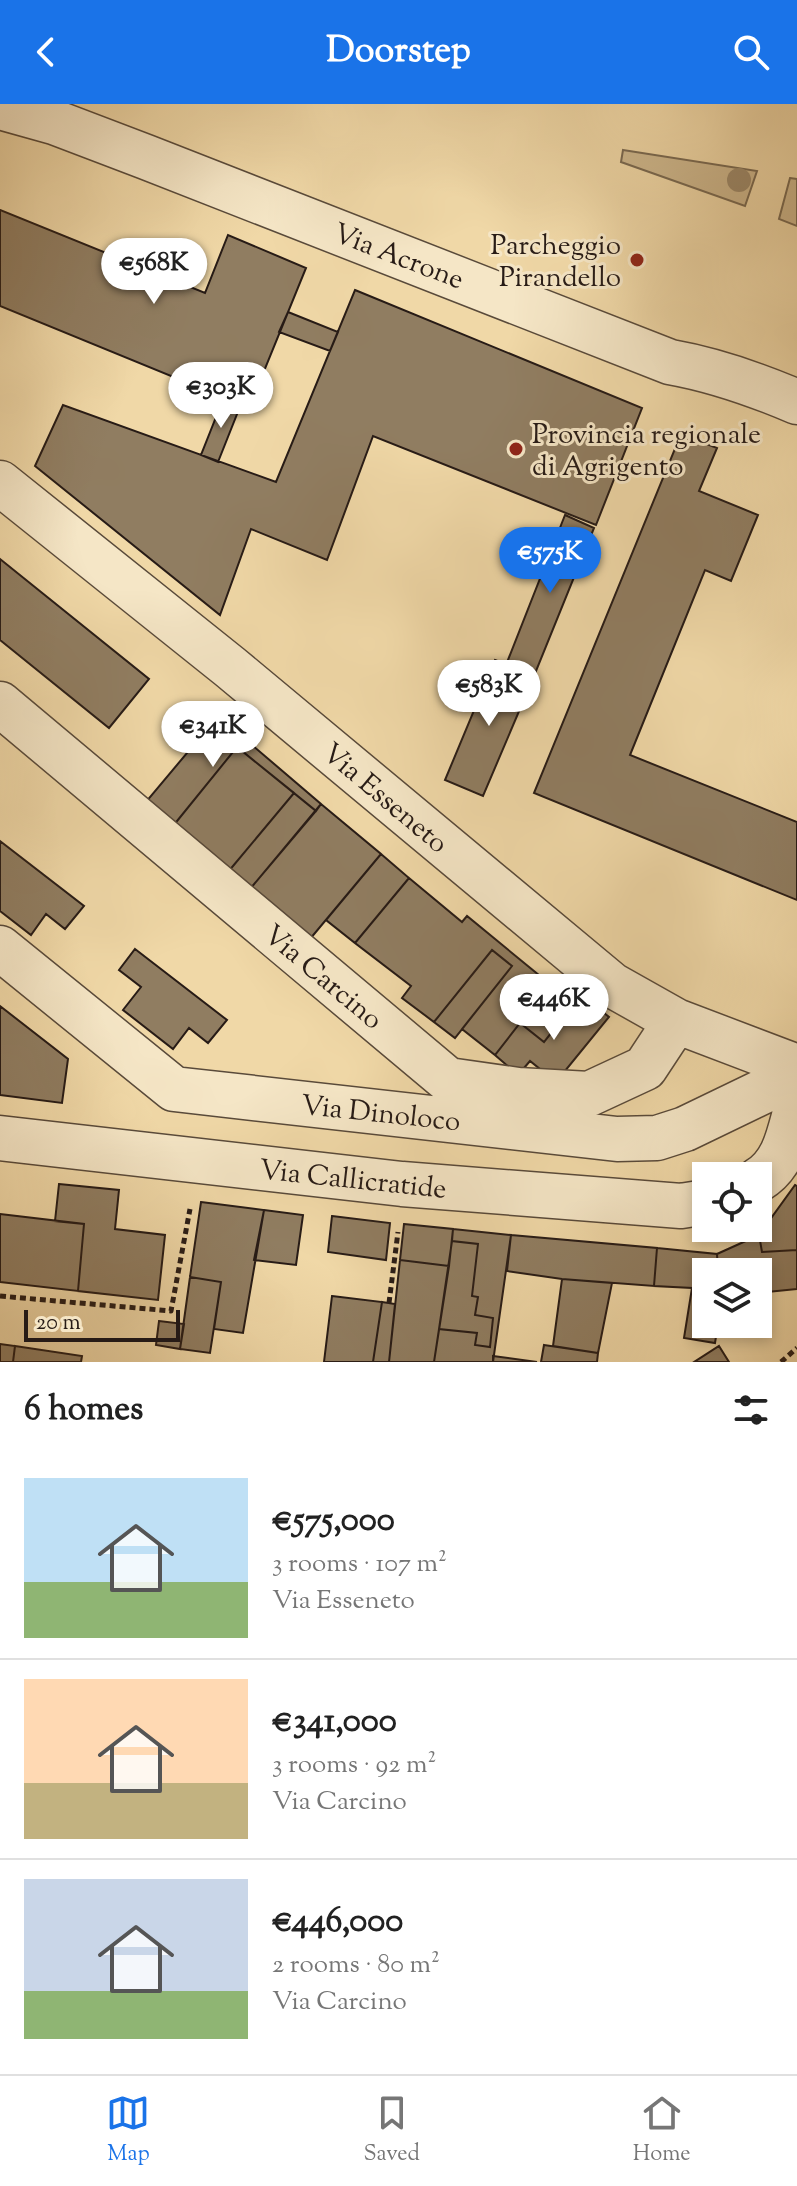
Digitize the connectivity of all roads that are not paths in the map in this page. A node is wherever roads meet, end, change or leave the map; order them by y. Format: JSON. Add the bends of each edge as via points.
{"nodes":[{"id":1,"x":0,"y":107,"type":"edge"},
{"id":2,"x":797,"y":402,"type":"edge"},
{"id":3,"x":0,"y":483,"type":"edge"},
{"id":4,"x":0,"y":704,"type":"edge"},
{"id":5,"x":0,"y":948,"type":"edge"},
{"id":6,"x":676,"y":1021,"type":"junction"},
{"id":7,"x":797,"y":1067,"type":"edge"},
{"id":8,"x":797,"y":1075,"type":"edge"},
{"id":9,"x":797,"y":1105,"type":"edge"},
{"id":10,"x":0,"y":1138,"type":"edge"},
{"id":11,"x":772,"y":1168,"type":"edge"},
{"id":12,"x":692,"y":1204,"type":"edge"}],
"edges":[{"from":1,"to":2,"type":"street","name":"Via Acrone","via":[[146,157],[670,362],[742,379]]},
{"from":3,"to":6,"type":"street","name":"Via Esseneto","via":[[612,985]]},
{"from":4,"to":6,"type":"street","name":"Via Carcino","via":[[448,1080],[589,1094],[645,1068]]},
{"from":5,"to":8,"type":"street","name":"Via Dinoloco","via":[[174,1089],[617,1139],[657,1138],[685,1129]]},
{"from":6,"to":7,"type":"street","name":"Via Esseneto"},
{"from":9,"to":11,"type":"street","via":[[784,1152]]},
{"from":10,"to":12,"type":"street","name":"Via Callicratide","via":[[402,1184]]}]}
